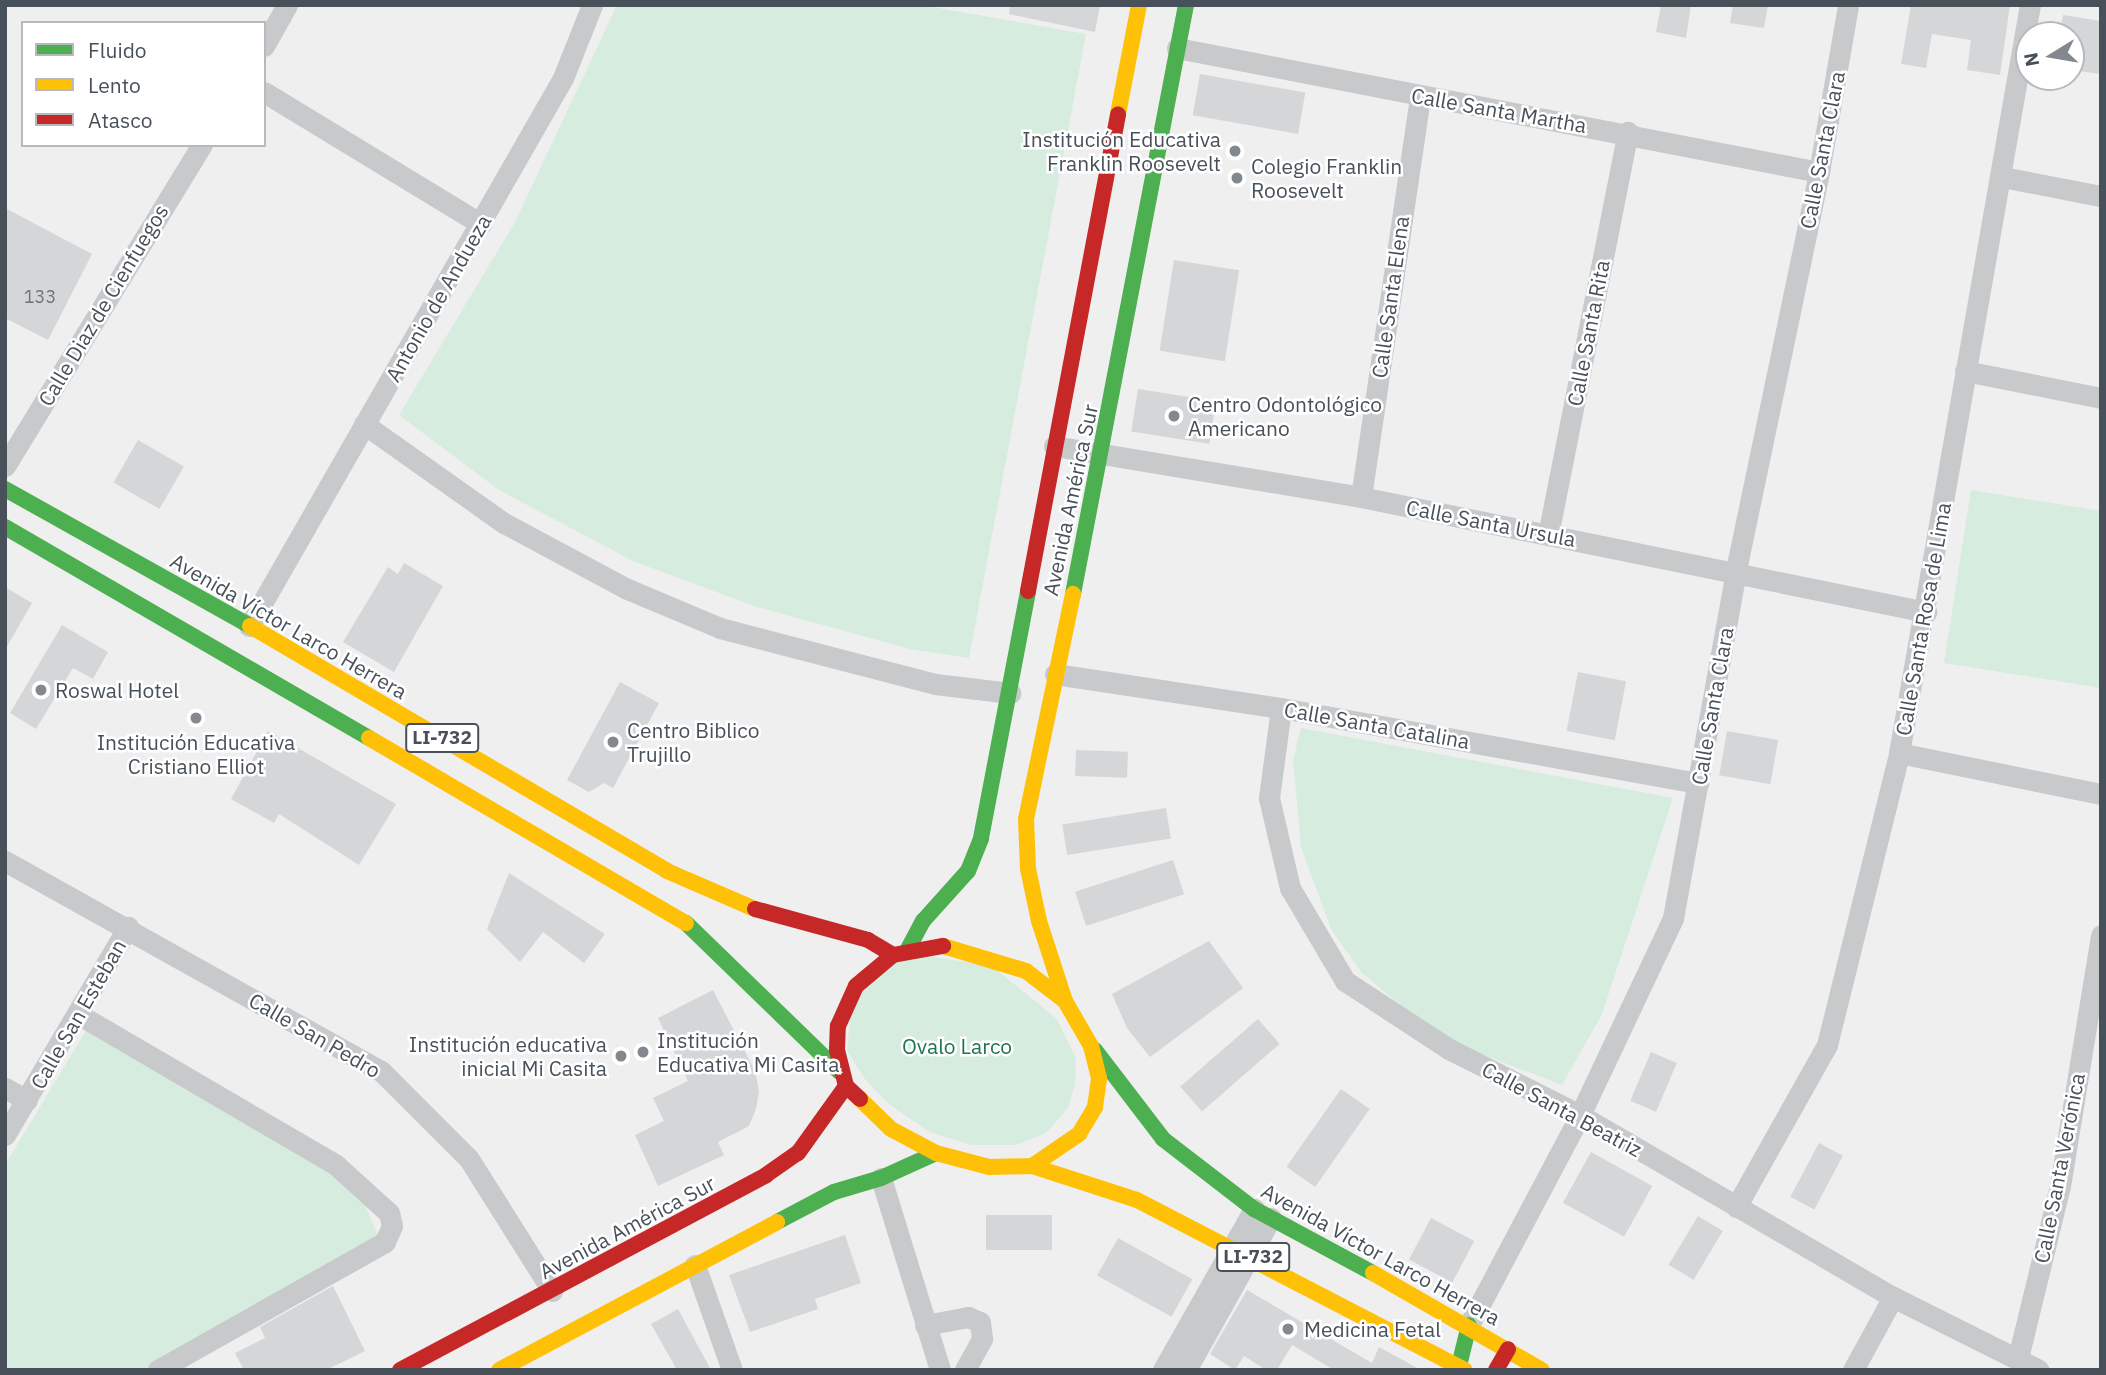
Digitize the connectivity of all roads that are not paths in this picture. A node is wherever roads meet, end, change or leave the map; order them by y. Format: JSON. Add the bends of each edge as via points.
{"nodes":[{"id":1,"x":287,"y":5,"type":"edge"},
{"id":2,"x":592,"y":5,"type":"edge"},
{"id":3,"x":1139,"y":5,"type":"edge"},
{"id":4,"x":1186,"y":5,"type":"edge"},
{"id":5,"x":1848,"y":5,"type":"edge"},
{"id":6,"x":2030,"y":5,"type":"edge"},
{"id":7,"x":266,"y":42,"type":"edge"},
{"id":8,"x":1178,"y":48,"type":"junction"},
{"id":9,"x":266,"y":93,"type":"edge"},
{"id":10,"x":1420,"y":97,"type":"junction"},
{"id":11,"x":1628,"y":132,"type":"junction"},
{"id":12,"x":201,"y":147,"type":"edge"},
{"id":13,"x":1819,"y":172,"type":"junction"},
{"id":14,"x":2002,"y":177,"type":"junction"},
{"id":15,"x":2101,"y":196,"type":"edge"},
{"id":16,"x":481,"y":224,"type":"junction"},
{"id":17,"x":1965,"y":371,"type":"junction"},
{"id":18,"x":2101,"y":398,"type":"edge"},
{"id":19,"x":364,"y":424,"type":"junction"},
{"id":20,"x":1054,"y":446,"type":"junction"},
{"id":21,"x":1101,"y":455,"type":"junction"},
{"id":22,"x":5,"y":466,"type":"edge"},
{"id":23,"x":5,"y":489,"type":"edge"},
{"id":24,"x":1361,"y":497,"type":"junction"},
{"id":25,"x":5,"y":527,"type":"edge"},
{"id":26,"x":1548,"y":535,"type":"junction"},
{"id":27,"x":1736,"y":570,"type":"junction"},
{"id":28,"x":1926,"y":612,"type":"junction"},
{"id":29,"x":249,"y":626,"type":"junction"},
{"id":30,"x":1055,"y":674,"type":"junction"},
{"id":31,"x":1010,"y":693,"type":"junction"},
{"id":32,"x":1281,"y":708,"type":"junction"},
{"id":33,"x":1899,"y":753,"type":"junction"},
{"id":34,"x":1698,"y":783,"type":"junction"},
{"id":35,"x":2101,"y":794,"type":"edge"},
{"id":36,"x":5,"y":861,"type":"edge"},
{"id":37,"x":667,"y":870,"type":"junction"},
{"id":38,"x":649,"y":898,"type":"junction"},
{"id":39,"x":128,"y":928,"type":"junction"},
{"id":40,"x":2101,"y":935,"type":"edge"},
{"id":41,"x":900,"y":952,"type":"junction"},
{"id":42,"x":1065,"y":1001,"type":"junction"},
{"id":43,"x":78,"y":1014,"type":"junction"},
{"id":44,"x":1091,"y":1046,"type":"junction"},
{"id":45,"x":843,"y":1079,"type":"junction"},
{"id":46,"x":5,"y":1088,"type":"edge"},
{"id":47,"x":27,"y":1100,"type":"junction"},
{"id":48,"x":1580,"y":1115,"type":"junction"},
{"id":49,"x":5,"y":1136,"type":"edge"},
{"id":50,"x":936,"y":1153,"type":"junction"},
{"id":51,"x":1032,"y":1166,"type":"junction"},
{"id":52,"x":881,"y":1178,"type":"junction"},
{"id":53,"x":1736,"y":1207,"type":"junction"},
{"id":54,"x":1262,"y":1214,"type":"junction"},
{"id":55,"x":1241,"y":1251,"type":"junction"},
{"id":56,"x":695,"y":1265,"type":"junction"},
{"id":57,"x":552,"y":1291,"type":"junction"},
{"id":58,"x":1894,"y":1297,"type":"junction"},
{"id":59,"x":1201,"y":1323,"type":"junction"},
{"id":60,"x":925,"y":1325,"type":"junction"},
{"id":61,"x":1469,"y":1325,"type":"junction"},
{"id":62,"x":1508,"y":1349,"type":"junction"},
{"id":63,"x":2018,"y":1358,"type":"junction"},
{"id":64,"x":1461,"y":1369,"type":"edge"},
{"id":65,"x":158,"y":1370,"type":"edge"},
{"id":66,"x":400,"y":1370,"type":"edge"},
{"id":67,"x":499,"y":1370,"type":"edge"},
{"id":68,"x":733,"y":1370,"type":"edge"},
{"id":69,"x":940,"y":1370,"type":"edge"},
{"id":70,"x":965,"y":1370,"type":"edge"},
{"id":71,"x":1163,"y":1370,"type":"edge"},
{"id":72,"x":1185,"y":1370,"type":"edge"},
{"id":73,"x":1496,"y":1370,"type":"edge"},
{"id":74,"x":1542,"y":1370,"type":"edge"},
{"id":75,"x":1853,"y":1370,"type":"edge"},
{"id":76,"x":2039,"y":1370,"type":"edge"}],
"edges":[{"from":1,"to":7,"type":"street"},
{"from":2,"to":16,"type":"street","name":"Antonio de Andueza","via":[[563,78]]},
{"from":3,"to":20,"type":"main road","name":"Avenida América Sur"},
{"from":4,"to":8,"type":"main road","name":"Avenida América Sur"},
{"from":5,"to":13,"type":"street","name":"Calle Santa Clara"},
{"from":6,"to":14,"type":"street","name":"Calle Santa Rosa de Lima"},
{"from":8,"to":10,"type":"street","name":"Calle Santa Martha"},
{"from":8,"to":21,"type":"main road","name":"Avenida América Sur"},
{"from":9,"to":16,"type":"street"},
{"from":10,"to":11,"type":"street","name":"Calle Santa Martha"},
{"from":10,"to":24,"type":"street","name":"Calle Santa Elena"},
{"from":11,"to":13,"type":"street","name":"Calle Santa Martha"},
{"from":11,"to":26,"type":"street","name":"Calle Santa Rita"},
{"from":12,"to":22,"type":"street","name":"Calle Diaz de Cienfuegos"},
{"from":13,"to":27,"type":"street","name":"Calle Santa Clara"},
{"from":14,"to":15,"type":"street"},
{"from":14,"to":17,"type":"street","name":"Calle Santa Rosa de Lima"},
{"from":16,"to":19,"type":"street","name":"Antonio de Andueza"},
{"from":17,"to":18,"type":"street"},
{"from":17,"to":28,"type":"street","name":"Calle Santa Rosa de Lima"},
{"from":19,"to":29,"type":"street","name":"Antonio de Andueza"},
{"from":19,"to":31,"type":"street","via":[[504,523],[625,588],[720,628],[935,684]]},
{"from":20,"to":21,"type":"street","name":"Calle Santa Ursula"},
{"from":20,"to":31,"type":"main road","name":"Avenida América Sur"},
{"from":21,"to":24,"type":"street","name":"Calle Santa Ursula"},
{"from":21,"to":30,"type":"main road","name":"Avenida América Sur"},
{"from":23,"to":29,"type":"main road","name":"Avenida Víctor Larco Herrera","number":"LI-732"},
{"from":24,"to":26,"type":"street","name":"Calle Santa Ursula"},
{"from":25,"to":38,"type":"main road","number":"LI-732"},
{"from":26,"to":27,"type":"street","name":"Calle Santa Ursula"},
{"from":27,"to":28,"type":"street","name":"Calle Santa Ursula"},
{"from":27,"to":34,"type":"street","name":"Calle Santa Clara"},
{"from":28,"to":33,"type":"street","name":"Calle Santa Rosa de Lima"},
{"from":29,"to":37,"type":"main road","name":"Avenida Víctor Larco Herrera","number":"LI-732"},
{"from":30,"to":32,"type":"street","name":"Calle Santa Catalina"},
{"from":30,"to":42,"type":"main road","name":"Avenida América Sur","via":[[1026,819],[1039,921]]},
{"from":31,"to":41,"type":"main road","name":"Avenida América Sur","via":[[981,838],[968,871]]},
{"from":32,"to":34,"type":"street","name":"Calle Santa Catalina"},
{"from":32,"to":48,"type":"street","name":"Calle Santa Beatriz","via":[[1269,799],[1290,888],[1345,981],[1449,1049]]},
{"from":33,"to":35,"type":"street"},
{"from":33,"to":53,"type":"street","name":"Calle Santa Rosa de Lima","via":[[1827,1045]]},
{"from":34,"to":48,"type":"street","name":"Calle Santa Clara","via":[[1673,918]]},
{"from":36,"to":39,"type":"street","name":"Calle San Pedro"},
{"from":37,"to":38,"type":"main road"},
{"from":37,"to":41,"type":"main road","name":"Avenida Víctor Larco Herrera","number":"LI-732","via":[[782,919]]},
{"from":38,"to":45,"type":"main road","number":"LI-732","via":[[682,919]]},
{"from":39,"to":43,"type":"street","name":"Calle San Esteban"},
{"from":39,"to":57,"type":"street","name":"Calle San Pedro","via":[[381,1071],[469,1159]]},
{"from":40,"to":63,"type":"street","name":"Calle Santa Verónica","via":[[2060,1186]]},
{"from":41,"to":42,"type":"main road","via":[[943,946],[967,950],[1026,971]]},
{"from":41,"to":45,"type":"main road","via":[[870,970],[845,1003],[836,1050]]},
{"from":42,"to":44,"type":"main road"},
{"from":43,"to":47,"type":"street","name":"Calle San Esteban"},
{"from":43,"to":65,"type":"street","via":[[336,1164],[389,1213],[392,1226],[386,1242]]},
{"from":44,"to":51,"type":"main road","via":[[1099,1078],[1095,1107],[1079,1134]]},
{"from":44,"to":54,"type":"main road","name":"Avenida Víctor Larco Herrera","number":"LI-732","via":[[1163,1139]]},
{"from":45,"to":50,"type":"main road","via":[[891,1129]]},
{"from":45,"to":57,"type":"main road","name":"Avenida América Sur","via":[[798,1153],[678,1225]]},
{"from":46,"to":47,"type":"street"},
{"from":47,"to":49,"type":"street","name":"Calle San Esteban"},
{"from":48,"to":53,"type":"street","name":"Calle Santa Beatriz"},
{"from":48,"to":61,"type":"street","name":"Calle Santa Clara"},
{"from":50,"to":51,"type":"main road","via":[[989,1167]]},
{"from":50,"to":52,"type":"main road"},
{"from":51,"to":55,"type":"main road","number":"LI-732","via":[[1137,1200]]},
{"from":52,"to":56,"type":"main road","via":[[834,1192]]},
{"from":52,"to":60,"type":"street"},
{"from":53,"to":58,"type":"street","name":"Calle Santa Beatriz"},
{"from":54,"to":55,"type":"street"},
{"from":54,"to":61,"type":"main road","name":"Avenida Víctor Larco Herrera","number":"LI-732"},
{"from":55,"to":59,"type":"street"},
{"from":55,"to":64,"type":"main road","number":"LI-732"},
{"from":56,"to":67,"type":"main road"},
{"from":56,"to":68,"type":"street"},
{"from":57,"to":66,"type":"main road","name":"Avenida América Sur"},
{"from":58,"to":63,"type":"street","name":"Calle Santa Beatriz"},
{"from":58,"to":75,"type":"street"},
{"from":59,"to":71,"type":"street"},
{"from":59,"to":72,"type":"street"},
{"from":60,"to":69,"type":"street"},
{"from":60,"to":70,"type":"street","via":[[968,1317],[980,1322],[984,1333]]},
{"from":61,"to":62,"type":"main road","name":"Avenida Víctor Larco Herrera","number":"LI-732"},
{"from":61,"to":64,"type":"main road","name":"Calle Santa Clara"},
{"from":62,"to":73,"type":"main road"},
{"from":62,"to":74,"type":"main road","name":"Avenida Víctor Larco Herrera","number":"LI-732"},
{"from":63,"to":76,"type":"street","name":"Calle Santa Beatriz"}]}
